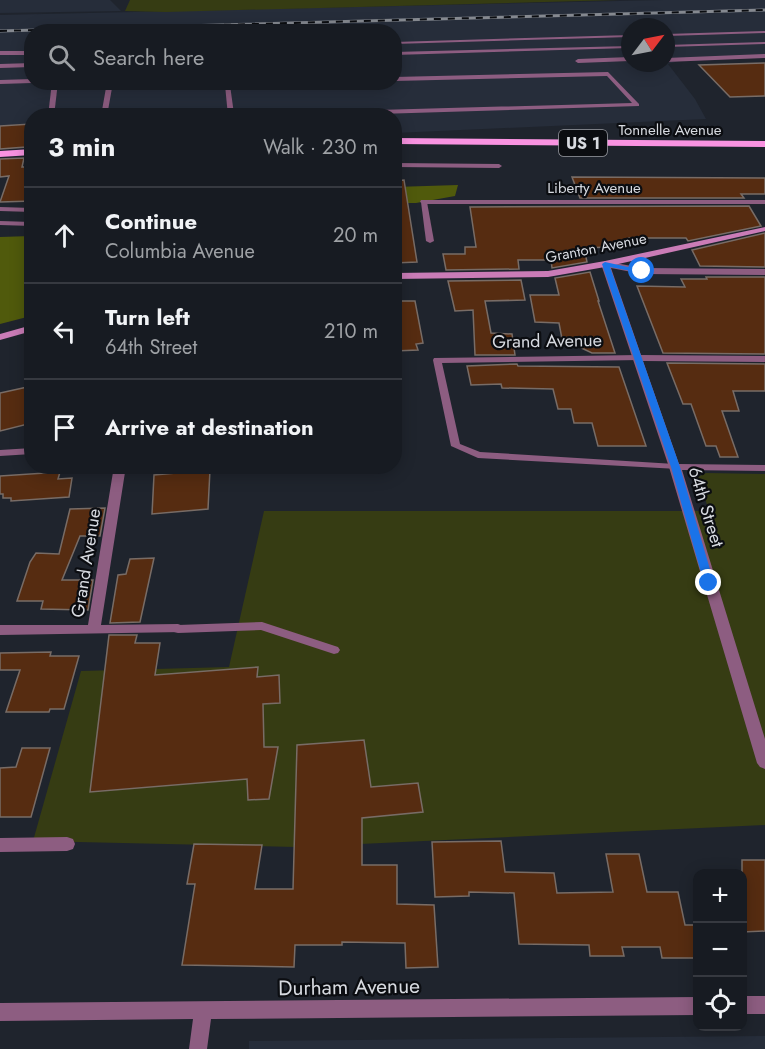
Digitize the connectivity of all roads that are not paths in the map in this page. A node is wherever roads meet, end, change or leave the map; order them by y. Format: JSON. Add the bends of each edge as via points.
{"nodes":[{"id":1,"x":765,"y":32,"type":"edge"},
{"id":2,"x":675,"y":35,"type":"edge"},
{"id":3,"x":621,"y":36,"type":"edge"},
{"id":4,"x":402,"y":43,"type":"edge"},
{"id":5,"x":765,"y":43,"type":"edge"},
{"id":6,"x":675,"y":46,"type":"edge"},
{"id":7,"x":621,"y":47,"type":"edge"},
{"id":8,"x":0,"y":53,"type":"edge"},
{"id":9,"x":24,"y":53,"type":"edge"},
{"id":10,"x":402,"y":54,"type":"edge"},
{"id":11,"x":765,"y":56,"type":"edge"},
{"id":12,"x":621,"y":59,"type":"edge"},
{"id":13,"x":675,"y":60,"type":"edge"},
{"id":14,"x":24,"y":65,"type":"edge"},
{"id":15,"x":0,"y":66,"type":"edge"},
{"id":16,"x":590,"y":74,"type":"junction"},
{"id":17,"x":24,"y":76,"type":"edge"},
{"id":18,"x":0,"y":77,"type":"edge"},
{"id":19,"x":402,"y":79,"type":"edge"},
{"id":20,"x":24,"y":81,"type":"edge"},
{"id":21,"x":0,"y":82,"type":"edge"},
{"id":22,"x":54,"y":90,"type":"edge"},
{"id":23,"x":109,"y":90,"type":"edge"},
{"id":24,"x":228,"y":90,"type":"edge"},
{"id":25,"x":52,"y":108,"type":"edge"},
{"id":26,"x":106,"y":108,"type":"edge"},
{"id":27,"x":230,"y":108,"type":"edge"},
{"id":28,"x":402,"y":111,"type":"edge"},
{"id":29,"x":402,"y":141,"type":"edge"},
{"id":30,"x":668,"y":144,"type":"junction"},
{"id":31,"x":765,"y":144,"type":"edge"},
{"id":32,"x":24,"y":152,"type":"edge"},
{"id":33,"x":765,"y":152,"type":"edge"},
{"id":34,"x":0,"y":154,"type":"edge"},
{"id":35,"x":402,"y":165,"type":"edge"},
{"id":36,"x":499,"y":166,"type":"dead end"},
{"id":37,"x":424,"y":202,"type":"joint"},
{"id":38,"x":765,"y":202,"type":"edge"},
{"id":39,"x":0,"y":209,"type":"edge"},
{"id":40,"x":24,"y":210,"type":"edge"},
{"id":41,"x":0,"y":223,"type":"edge"},
{"id":42,"x":24,"y":224,"type":"edge"},
{"id":43,"x":765,"y":229,"type":"edge"},
{"id":44,"x":430,"y":241,"type":"dead end"},
{"id":45,"x":605,"y":264,"type":"junction"},
{"id":46,"x":765,"y":272,"type":"edge"},
{"id":47,"x":402,"y":276,"type":"edge"},
{"id":48,"x":24,"y":330,"type":"edge"},
{"id":49,"x":0,"y":337,"type":"edge"},
{"id":50,"x":638,"y":358,"type":"junction"},
{"id":51,"x":765,"y":359,"type":"edge"},
{"id":52,"x":24,"y":452,"type":"edge"},
{"id":53,"x":0,"y":453,"type":"edge"},
{"id":54,"x":675,"y":467,"type":"junction"},
{"id":55,"x":765,"y":468,"type":"edge"},
{"id":56,"x":119,"y":474,"type":"edge"},
{"id":57,"x":94,"y":629,"type":"junction"},
{"id":58,"x":178,"y":629,"type":"joint"},
{"id":59,"x":0,"y":630,"type":"edge"},
{"id":60,"x":334,"y":650,"type":"dead end"},
{"id":61,"x":765,"y":763,"type":"edge"},
{"id":62,"x":67,"y":844,"type":"dead end"},
{"id":63,"x":0,"y":845,"type":"edge"},
{"id":64,"x":747,"y":1005,"type":"edge"},
{"id":65,"x":765,"y":1005,"type":"edge"},
{"id":66,"x":693,"y":1006,"type":"edge"},
{"id":67,"x":203,"y":1011,"type":"junction"},
{"id":68,"x":0,"y":1012,"type":"edge"},
{"id":69,"x":198,"y":1049,"type":"edge"}],
"edges":[{"from":1,"to":2,"type":"lane"},
{"from":3,"to":4,"type":"lane"},
{"from":5,"to":6,"type":"lane"},
{"from":7,"to":10,"type":"lane"},
{"from":8,"to":9,"type":"lane"},
{"from":11,"to":13,"type":"lane"},
{"from":12,"to":16,"type":"lane","via":[[578,61]]},
{"from":14,"to":15,"type":"lane"},
{"from":16,"to":19,"type":"lane"},
{"from":16,"to":28,"type":"lane","via":[[608,74],[638,105]]},
{"from":17,"to":18,"type":"lane"},
{"from":20,"to":21,"type":"lane"},
{"from":22,"to":25,"type":"lane"},
{"from":23,"to":26,"type":"lane"},
{"from":24,"to":27,"type":"lane"},
{"from":29,"to":30,"type":"main road","name":"Tonnelle Avenue","number":"US 1"},
{"from":30,"to":31,"type":"main road","name":"Tonnelle Avenue","number":"US 1"},
{"from":30,"to":33,"type":"main road","via":[[703,150]]},
{"from":32,"to":34,"type":"main road"},
{"from":35,"to":36,"type":"lane"},
{"from":37,"to":38,"type":"street","name":"Liberty Avenue"},
{"from":37,"to":44,"type":"lane"},
{"from":39,"to":40,"type":"lane"},
{"from":41,"to":42,"type":"lane"},
{"from":43,"to":45,"type":"street","name":"Granton Avenue"},
{"from":45,"to":46,"type":"street","via":[[642,271]]},
{"from":45,"to":47,"type":"street","name":"Granton Avenue","via":[[548,274]]},
{"from":45,"to":50,"type":"street","name":"64th Street"},
{"from":48,"to":49,"type":"street"},
{"from":50,"to":51,"type":"street","name":"Grand Avenue"},
{"from":50,"to":54,"type":"street","name":"64th Street"},
{"from":50,"to":54,"type":"lane","name":"Grand Avenue","via":[[438,360],[456,446],[478,455]]},
{"from":52,"to":53,"type":"street"},
{"from":54,"to":55,"type":"street"},
{"from":54,"to":61,"type":"street","name":"64th Street"},
{"from":56,"to":57,"type":"street","name":"Grand Avenue"},
{"from":57,"to":58,"type":"street"},
{"from":57,"to":59,"type":"street"},
{"from":58,"to":60,"type":"lane","via":[[262,626]]},
{"from":62,"to":63,"type":"street"},
{"from":64,"to":65,"type":"street"},
{"from":66,"to":67,"type":"street","name":"Durham Avenue"},
{"from":67,"to":68,"type":"street","name":"Durham Avenue"},
{"from":67,"to":69,"type":"street"}]}
